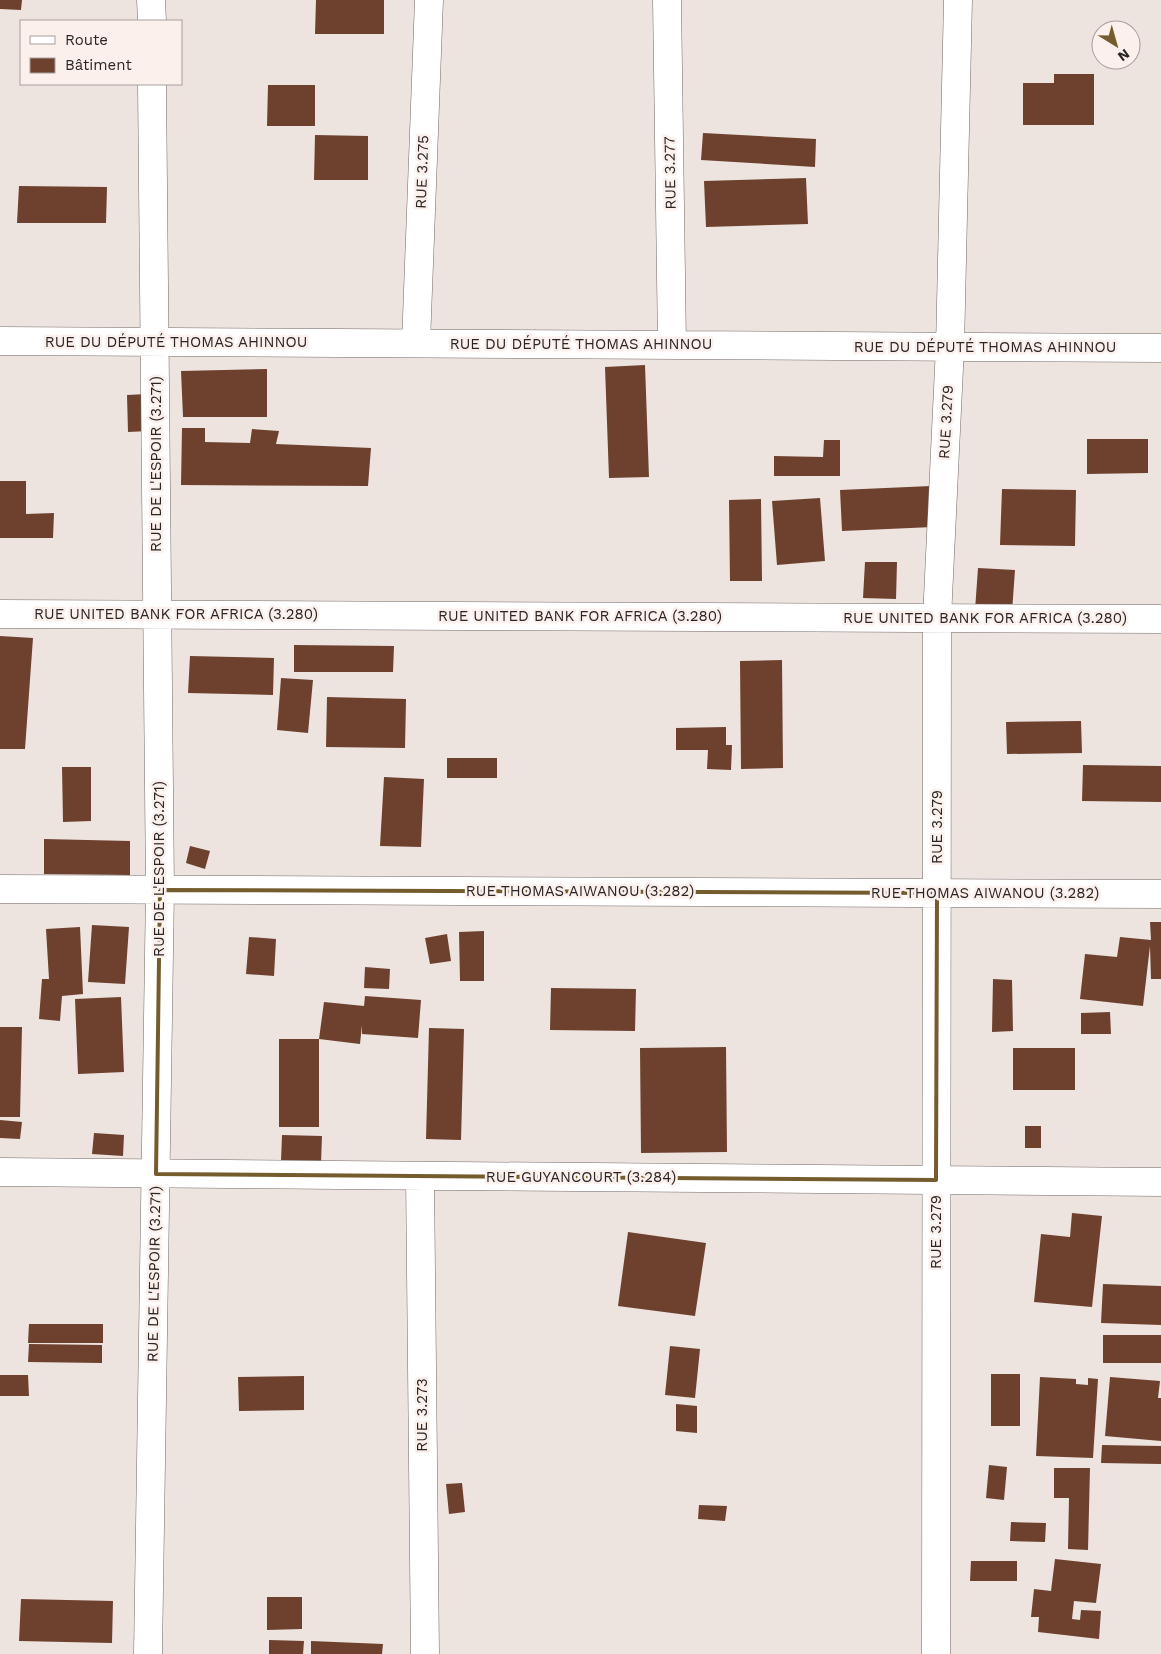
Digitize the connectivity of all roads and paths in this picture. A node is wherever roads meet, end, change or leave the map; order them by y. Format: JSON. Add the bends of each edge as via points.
{"nodes":[{"id":1,"x":151,"y":0,"type":"edge"},
{"id":2,"x":429,"y":0,"type":"edge"},
{"id":3,"x":667,"y":0,"type":"edge"},
{"id":4,"x":958,"y":0,"type":"edge"},
{"id":5,"x":152,"y":20,"type":"edge"},
{"id":6,"x":152,"y":85,"type":"edge"},
{"id":7,"x":0,"y":341,"type":"edge"},
{"id":8,"x":156,"y":342,"type":"junction"},
{"id":9,"x":416,"y":343,"type":"junction"},
{"id":10,"x":672,"y":345,"type":"junction"},
{"id":11,"x":950,"y":347,"type":"junction"},
{"id":12,"x":1161,"y":348,"type":"edge"},
{"id":13,"x":0,"y":614,"type":"edge"},
{"id":14,"x":156,"y":614,"type":"junction"},
{"id":15,"x":937,"y":618,"type":"junction"},
{"id":16,"x":1161,"y":619,"type":"edge"},
{"id":17,"x":0,"y":889,"type":"edge"},
{"id":18,"x":160,"y":890,"type":"junction"},
{"id":19,"x":937,"y":893,"type":"junction"},
{"id":20,"x":1161,"y":894,"type":"edge"},
{"id":21,"x":0,"y":1172,"type":"edge"},
{"id":22,"x":156,"y":1174,"type":"junction"},
{"id":23,"x":420,"y":1176,"type":"junction"},
{"id":24,"x":936,"y":1180,"type":"junction"},
{"id":25,"x":1161,"y":1182,"type":"edge"},
{"id":26,"x":148,"y":1654,"type":"edge"},
{"id":27,"x":425,"y":1654,"type":"edge"},
{"id":28,"x":936,"y":1654,"type":"edge"}],
"edges":[{"from":1,"to":5,"type":"street"},
{"from":2,"to":9,"type":"street","name":"RUE 3.275"},
{"from":3,"to":10,"type":"street","name":"RUE 3.277"},
{"from":4,"to":11,"type":"street","name":"RUE 3.279"},
{"from":6,"to":8,"type":"street","name":"RUE DE L'ESPOIR (3.271)"},
{"from":7,"to":8,"type":"street","name":"RUE DU DÉPUTÉ THOMAS AHINNOU"},
{"from":8,"to":9,"type":"street","name":"RUE DU DÉPUTÉ THOMAS AHINNOU"},
{"from":8,"to":14,"type":"street","name":"RUE DE L'ESPOIR (3.271)"},
{"from":9,"to":10,"type":"street","name":"RUE DU DÉPUTÉ THOMAS AHINNOU"},
{"from":10,"to":11,"type":"street","name":"RUE DU DÉPUTÉ THOMAS AHINNOU"},
{"from":11,"to":12,"type":"street","name":"RUE DU DÉPUTÉ THOMAS AHINNOU"},
{"from":11,"to":15,"type":"street","name":"RUE 3.279"},
{"from":13,"to":14,"type":"street","name":"RUE UNITED BANK FOR AFRICA (3.280)"},
{"from":14,"to":15,"type":"street","name":"RUE UNITED BANK FOR AFRICA (3.280)"},
{"from":14,"to":18,"type":"street","name":"RUE DE L'ESPOIR (3.271)"},
{"from":15,"to":16,"type":"street","name":"RUE UNITED BANK FOR AFRICA (3.280)"},
{"from":15,"to":19,"type":"street","name":"RUE 3.279"},
{"from":17,"to":18,"type":"street","name":"RUE THOMAS AIWANOU (3.282)"},
{"from":18,"to":19,"type":"street","name":"RUE THOMAS AIWANOU (3.282)"},
{"from":18,"to":22,"type":"street","name":"RUE DE L'ESPOIR (3.271)"},
{"from":19,"to":20,"type":"street","name":"RUE THOMAS AIWANOU (3.282)"},
{"from":19,"to":24,"type":"street","name":"RUE 3.279"},
{"from":21,"to":22,"type":"street","name":"RUE GUYANCOURT (3.284)"},
{"from":22,"to":23,"type":"street","name":"RUE GUYANCOURT (3.284)"},
{"from":22,"to":26,"type":"street","name":"RUE DE L'ESPOIR (3.271)"},
{"from":23,"to":24,"type":"street","name":"RUE GUYANCOURT (3.284)"},
{"from":23,"to":27,"type":"street","name":"RUE 3.273"},
{"from":24,"to":25,"type":"street","name":"RUE GUYANCOURT (3.284)"},
{"from":24,"to":28,"type":"street","name":"RUE 3.279"}]}
